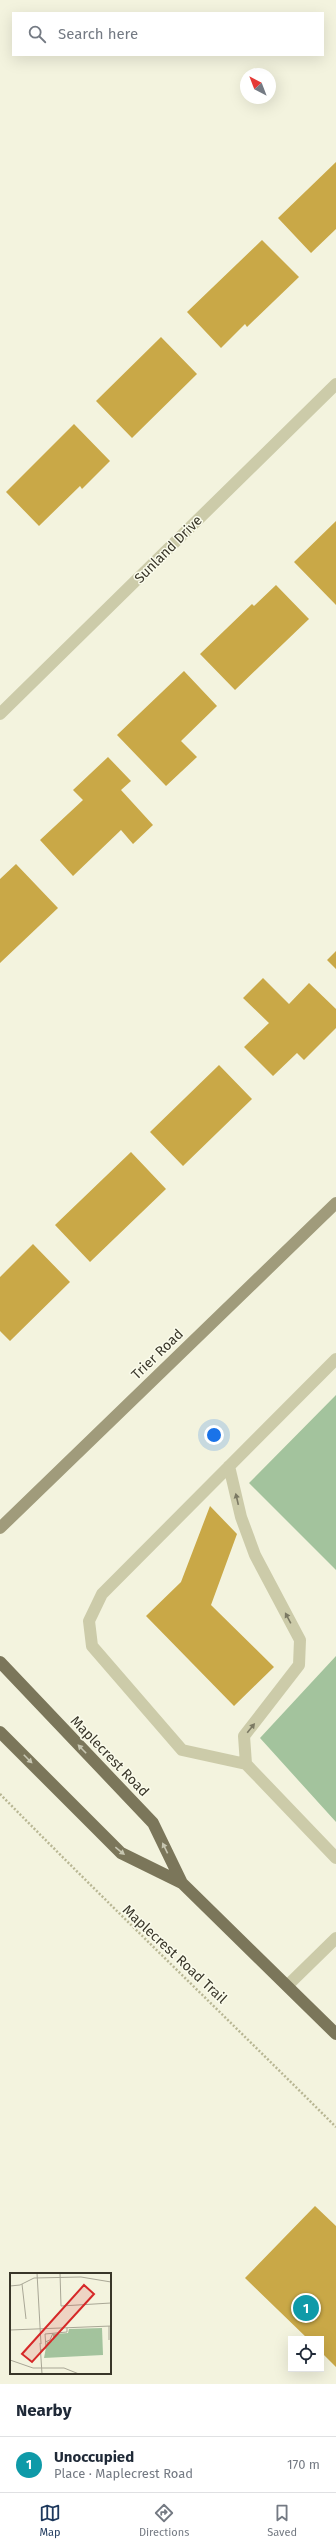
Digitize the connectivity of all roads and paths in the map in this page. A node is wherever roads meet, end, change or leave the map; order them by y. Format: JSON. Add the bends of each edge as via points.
{"nodes":[{"id":1,"x":336,"y":384,"type":"edge"},
{"id":2,"x":0,"y":714,"type":"edge"},
{"id":3,"x":336,"y":1203,"type":"edge"},
{"id":4,"x":336,"y":1360,"type":"edge"},
{"id":5,"x":230,"y":1466,"type":"junction"},
{"id":6,"x":0,"y":1528,"type":"edge"},
{"id":7,"x":0,"y":1662,"type":"edge"},
{"id":8,"x":0,"y":1732,"type":"edge"},
{"id":9,"x":246,"y":1764,"type":"junction"},
{"id":10,"x":0,"y":1794,"type":"edge"},
{"id":11,"x":336,"y":1858,"type":"edge"},
{"id":12,"x":182,"y":1883,"type":"junction"},
{"id":13,"x":336,"y":1938,"type":"edge"},
{"id":14,"x":288,"y":1986,"type":"junction"},
{"id":15,"x":336,"y":2034,"type":"edge"},
{"id":16,"x":336,"y":2127,"type":"edge"}],
"edges":[{"from":1,"to":2,"type":"street","name":"Sunland Drive"},
{"from":3,"to":6,"type":"street","name":"Trier Road"},
{"from":4,"to":5,"type":"street"},
{"from":9,"to":5,"type":"street","one_way":true,"via":[[244,1736],[299,1665],[300,1640],[255,1555],[241,1517]]},
{"from":5,"to":9,"type":"street","via":[[102,1594],[89,1621],[92,1646],[182,1750]]},
{"from":12,"to":7,"type":"main road","name":"Maplecrest Road","one_way":true,"via":[[153,1823]]},
{"from":8,"to":12,"type":"main road","name":"Maplecrest Road","one_way":true,"via":[[121,1853]]},
{"from":9,"to":11,"type":"street"},
{"from":10,"to":16,"type":"path","name":"Maplecrest Road Trail","via":[[135,1931],[222,2012],[265,2059]]},
{"from":12,"to":14,"type":"main road","name":"Maplecrest Road"},
{"from":13,"to":14,"type":"street"},
{"from":14,"to":15,"type":"main road","name":"Maplecrest Road"}]}
